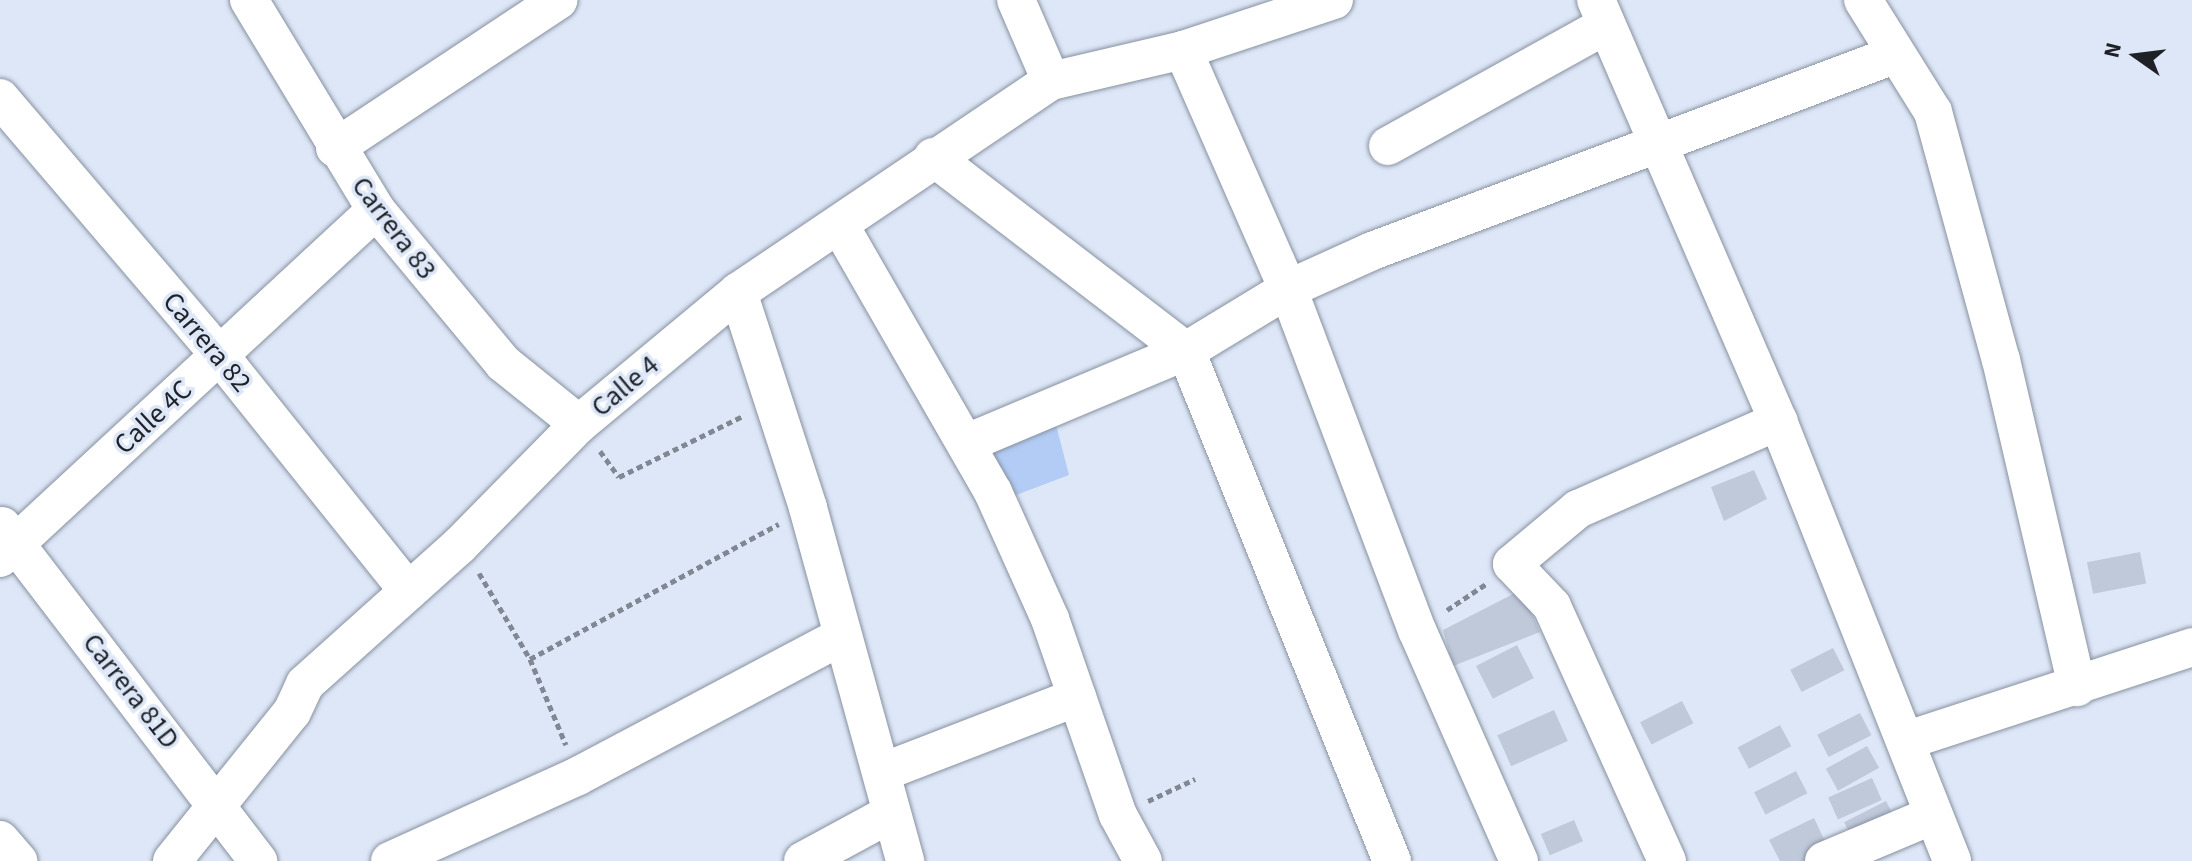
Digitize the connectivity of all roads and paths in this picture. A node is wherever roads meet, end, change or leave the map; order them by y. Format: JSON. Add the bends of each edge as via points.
{"nodes":[{"id":1,"x":249,"y":0,"type":"edge"},
{"id":2,"x":559,"y":0,"type":"edge"},
{"id":3,"x":1016,"y":0,"type":"edge"},
{"id":4,"x":1334,"y":0,"type":"edge"},
{"id":5,"x":1863,"y":0,"type":"edge"},
{"id":6,"x":1601,"y":13,"type":"edge"},
{"id":7,"x":1183,"y":50,"type":"junction"},
{"id":8,"x":1894,"y":55,"type":"junction"},
{"id":9,"x":1051,"y":81,"type":"junction"},
{"id":10,"x":0,"y":98,"type":"edge"},
{"id":11,"x":1660,"y":145,"type":"junction"},
{"id":12,"x":1388,"y":146,"type":"dead end"},
{"id":13,"x":335,"y":148,"type":"junction"},
{"id":14,"x":933,"y":157,"type":"junction"},
{"id":15,"x":376,"y":210,"type":"junction"},
{"id":16,"x":840,"y":226,"type":"junction"},
{"id":17,"x":1288,"y":289,"type":"junction"},
{"id":18,"x":738,"y":292,"type":"junction"},
{"id":19,"x":1186,"y":351,"type":"junction"},
{"id":20,"x":220,"y":356,"type":"junction"},
{"id":21,"x":776,"y":400,"type":"junction"},
{"id":22,"x":1778,"y":421,"type":"junction"},
{"id":23,"x":579,"y":424,"type":"junction"},
{"id":24,"x":967,"y":443,"type":"junction"},
{"id":25,"x":808,"y":508,"type":"junction"},
{"id":26,"x":5,"y":542,"type":"edge"},
{"id":27,"x":459,"y":546,"type":"junction"},
{"id":28,"x":1512,"y":564,"type":"junction"},
{"id":29,"x":408,"y":591,"type":"junction"},
{"id":30,"x":1417,"y":630,"type":"junction"},
{"id":31,"x":839,"y":638,"type":"junction"},
{"id":32,"x":2192,"y":647,"type":"edge"},
{"id":33,"x":530,"y":659,"type":"junction"},
{"id":34,"x":2077,"y":687,"type":"junction"},
{"id":35,"x":1077,"y":697,"type":"junction"},
{"id":36,"x":1908,"y":740,"type":"junction"},
{"id":37,"x":883,"y":772,"type":"junction"},
{"id":38,"x":578,"y":776,"type":"junction"},
{"id":39,"x":1195,"y":779,"type":"dead end"},
{"id":40,"x":218,"y":801,"type":"junction"},
{"id":41,"x":888,"y":815,"type":"junction"},
{"id":42,"x":1118,"y":815,"type":"junction"},
{"id":43,"x":1931,"y":816,"type":"junction"},
{"id":44,"x":0,"y":840,"type":"edge"},
{"id":45,"x":18,"y":861,"type":"edge"},
{"id":46,"x":172,"y":861,"type":"edge"},
{"id":47,"x":258,"y":861,"type":"edge"},
{"id":48,"x":390,"y":861,"type":"edge"},
{"id":49,"x":803,"y":861,"type":"edge"},
{"id":50,"x":905,"y":861,"type":"edge"},
{"id":51,"x":1143,"y":861,"type":"edge"},
{"id":52,"x":1392,"y":861,"type":"edge"},
{"id":53,"x":1519,"y":861,"type":"edge"},
{"id":54,"x":1667,"y":861,"type":"edge"},
{"id":55,"x":1824,"y":861,"type":"edge"},
{"id":56,"x":1952,"y":861,"type":"edge"}],
"edges":[{"from":1,"to":13,"type":"street","name":"Carrera 83"},
{"from":2,"to":13,"type":"street"},
{"from":3,"to":9,"type":"street"},
{"from":4,"to":7,"type":"street","name":"Calle 4"},
{"from":5,"to":8,"type":"street"},
{"from":6,"to":11,"type":"street"},
{"from":6,"to":12,"type":"street"},
{"from":7,"to":9,"type":"street","name":"Calle 4"},
{"from":7,"to":17,"type":"street"},
{"from":8,"to":11,"type":"street"},
{"from":8,"to":34,"type":"street","via":[[1933,112],[2001,360]]},
{"from":9,"to":14,"type":"street","name":"Calle 4"},
{"from":10,"to":20,"type":"street","name":"Carrera 82"},
{"from":11,"to":17,"type":"street","via":[[1372,251]]},
{"from":11,"to":22,"type":"street"},
{"from":13,"to":15,"type":"street","name":"Carrera 83"},
{"from":14,"to":16,"type":"street","name":"Calle 4"},
{"from":14,"to":19,"type":"street"},
{"from":15,"to":20,"type":"street","name":"Calle 4C"},
{"from":15,"to":23,"type":"street","name":"Carrera 83","via":[[503,363]]},
{"from":16,"to":18,"type":"street","name":"Calle 4"},
{"from":16,"to":24,"type":"street"},
{"from":17,"to":19,"type":"street"},
{"from":17,"to":30,"type":"street"},
{"from":18,"to":21,"type":"street"},
{"from":18,"to":23,"type":"street","name":"Calle 4"},
{"from":19,"to":24,"type":"street"},
{"from":19,"to":52,"type":"street"},
{"from":20,"to":26,"type":"street","name":"Calle 4C"},
{"from":20,"to":29,"type":"street","name":"Carrera 82"},
{"from":21,"to":23,"type":"path","via":[[619,477]]},
{"from":21,"to":25,"type":"street"},
{"from":22,"to":28,"type":"street","via":[[1578,509]]},
{"from":22,"to":36,"type":"street"},
{"from":23,"to":27,"type":"street","name":"Calle 4"},
{"from":24,"to":35,"type":"street","via":[[1050,619]]},
{"from":25,"to":31,"type":"street"},
{"from":25,"to":33,"type":"path"},
{"from":26,"to":40,"type":"street","name":"Carrera 81D"},
{"from":27,"to":29,"type":"street","name":"Calle 4"},
{"from":27,"to":33,"type":"path","via":[[500,602]]},
{"from":28,"to":30,"type":"path"},
{"from":28,"to":54,"type":"street","via":[[1552,606]]},
{"from":29,"to":40,"type":"street","name":"Calle 4","via":[[305,684],[292,712]]},
{"from":30,"to":53,"type":"street"},
{"from":31,"to":37,"type":"street"},
{"from":31,"to":38,"type":"street"},
{"from":32,"to":34,"type":"street"},
{"from":33,"to":38,"type":"path"},
{"from":34,"to":36,"type":"street"},
{"from":35,"to":37,"type":"street"},
{"from":35,"to":42,"type":"street"},
{"from":36,"to":43,"type":"street"},
{"from":37,"to":41,"type":"street"},
{"from":38,"to":48,"type":"street"},
{"from":39,"to":42,"type":"path"},
{"from":40,"to":46,"type":"street","name":"Calle 4"},
{"from":40,"to":47,"type":"street","name":"Carrera 81D"},
{"from":41,"to":49,"type":"street"},
{"from":41,"to":50,"type":"street"},
{"from":42,"to":51,"type":"street"},
{"from":43,"to":55,"type":"street"},
{"from":43,"to":56,"type":"street"},
{"from":44,"to":45,"type":"street"}]}
